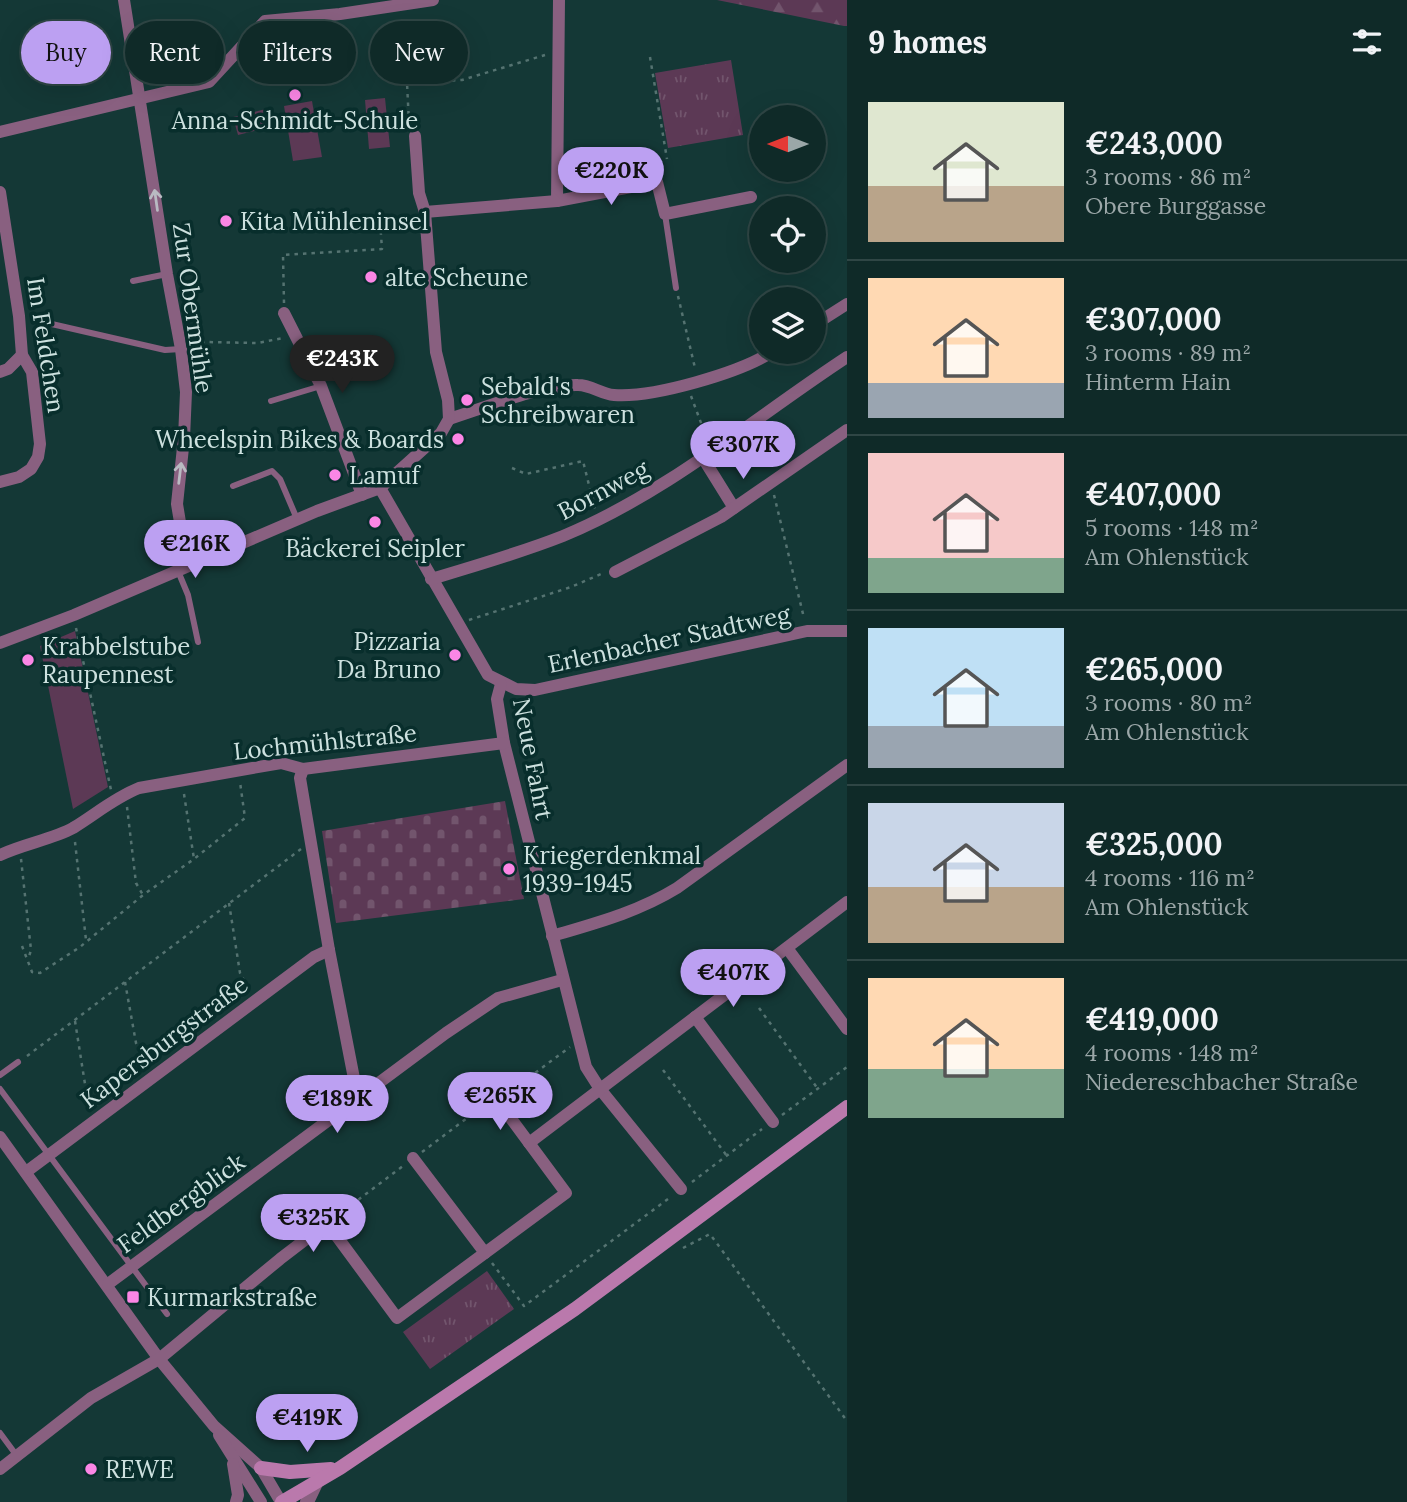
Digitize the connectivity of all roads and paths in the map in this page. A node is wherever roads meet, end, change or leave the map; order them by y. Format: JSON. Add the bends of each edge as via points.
{"nodes":[{"id":1,"x":124,"y":0,"type":"edge"},
{"id":2,"x":433,"y":0,"type":"edge"},
{"id":3,"x":559,"y":0,"type":"edge"},
{"id":4,"x":558,"y":51,"type":"junction"},
{"id":5,"x":650,"y":57,"type":"dead end"},
{"id":6,"x":141,"y":99,"type":"junction"},
{"id":7,"x":0,"y":132,"type":"edge"},
{"id":8,"x":415,"y":136,"type":"joint"},
{"id":9,"x":667,"y":159,"type":"dead end"},
{"id":10,"x":0,"y":192,"type":"edge"},
{"id":11,"x":749,"y":197,"type":"edge"},
{"id":12,"x":557,"y":201,"type":"junction"},
{"id":13,"x":425,"y":214,"type":"junction"},
{"id":14,"x":665,"y":214,"type":"junction"},
{"id":15,"x":167,"y":274,"type":"junction"},
{"id":16,"x":133,"y":281,"type":"dead end"},
{"id":17,"x":676,"y":288,"type":"joint"},
{"id":18,"x":847,"y":304,"type":"edge"},
{"id":19,"x":284,"y":313,"type":"joint"},
{"id":20,"x":826,"y":317,"type":"edge"},
{"id":21,"x":43,"y":322,"type":"dead end"},
{"id":22,"x":297,"y":336,"type":"junction"},
{"id":23,"x":181,"y":349,"type":"junction"},
{"id":24,"x":22,"y":355,"type":"junction"},
{"id":25,"x":847,"y":356,"type":"edge"},
{"id":26,"x":749,"y":364,"type":"edge"},
{"id":27,"x":0,"y":372,"type":"edge"},
{"id":28,"x":692,"y":383,"type":"junction"},
{"id":29,"x":321,"y":386,"type":"junction"},
{"id":30,"x":271,"y":401,"type":"dead end"},
{"id":31,"x":449,"y":419,"type":"junction"},
{"id":32,"x":847,"y":430,"type":"edge"},
{"id":33,"x":707,"y":455,"type":"junction"},
{"id":34,"x":512,"y":468,"type":"dead end"},
{"id":35,"x":0,"y":482,"type":"edge"},
{"id":36,"x":771,"y":483,"type":"junction"},
{"id":37,"x":233,"y":486,"type":"dead end"},
{"id":38,"x":380,"y":488,"type":"junction"},
{"id":39,"x":362,"y":495,"type":"junction"},
{"id":40,"x":734,"y":508,"type":"junction"},
{"id":41,"x":297,"y":519,"type":"junction"},
{"id":42,"x":597,"y":519,"type":"junction"},
{"id":43,"x":182,"y":567,"type":"junction"},
{"id":44,"x":615,"y":572,"type":"joint"},
{"id":45,"x":431,"y":579,"type":"junction"},
{"id":46,"x":74,"y":615,"type":"junction"},
{"id":47,"x":457,"y":624,"type":"junction"},
{"id":48,"x":807,"y":631,"type":"junction"},
{"id":49,"x":847,"y":631,"type":"edge"},
{"id":50,"x":198,"y":642,"type":"dead end"},
{"id":51,"x":0,"y":643,"type":"edge"},
{"id":52,"x":501,"y":684,"type":"junction"},
{"id":53,"x":504,"y":743,"type":"junction"},
{"id":54,"x":847,"y":765,"type":"edge"},
{"id":55,"x":303,"y":769,"type":"junction"},
{"id":56,"x":239,"y":771,"type":"junction"},
{"id":57,"x":183,"y":780,"type":"junction"},
{"id":58,"x":116,"y":798,"type":"junction"},
{"id":59,"x":243,"y":820,"type":"junction"},
{"id":60,"x":247,"y":825,"type":"dead end"},
{"id":61,"x":70,"y":829,"type":"junction"},
{"id":62,"x":311,"y":845,"type":"junction"},
{"id":63,"x":19,"y":846,"type":"junction"},
{"id":64,"x":0,"y":856,"type":"edge"},
{"id":65,"x":194,"y":859,"type":"junction"},
{"id":66,"x":143,"y":895,"type":"junction"},
{"id":67,"x":847,"y":902,"type":"edge"},
{"id":68,"x":229,"y":903,"type":"junction"},
{"id":69,"x":552,"y":936,"type":"junction"},
{"id":70,"x":86,"y":940,"type":"junction"},
{"id":71,"x":22,"y":946,"type":"dead end"},
{"id":72,"x":787,"y":947,"type":"junction"},
{"id":73,"x":329,"y":950,"type":"junction"},
{"id":74,"x":28,"y":960,"type":"junction"},
{"id":75,"x":562,"y":980,"type":"junction"},
{"id":76,"x":125,"y":982,"type":"junction"},
{"id":77,"x":256,"y":1000,"type":"junction"},
{"id":78,"x":759,"y":1008,"type":"dead end"},
{"id":79,"x":695,"y":1017,"type":"junction"},
{"id":80,"x":75,"y":1020,"type":"junction"},
{"id":81,"x":847,"y":1029,"type":"edge"},
{"id":82,"x":579,"y":1041,"type":"junction"},
{"id":83,"x":18,"y":1062,"type":"joint"},
{"id":84,"x":847,"y":1068,"type":"edge"},
{"id":85,"x":663,"y":1070,"type":"dead end"},
{"id":86,"x":0,"y":1074,"type":"edge"},
{"id":87,"x":155,"y":1074,"type":"junction"},
{"id":88,"x":0,"y":1089,"type":"edge"},
{"id":89,"x":600,"y":1089,"type":"junction"},
{"id":90,"x":818,"y":1089,"type":"junction"},
{"id":91,"x":358,"y":1099,"type":"junction"},
{"id":92,"x":498,"y":1101,"type":"joint"},
{"id":93,"x":847,"y":1107,"type":"edge"},
{"id":94,"x":104,"y":1113,"type":"junction"},
{"id":95,"x":773,"y":1122,"type":"junction"},
{"id":96,"x":0,"y":1137,"type":"edge"},
{"id":97,"x":529,"y":1143,"type":"junction"},
{"id":98,"x":47,"y":1155,"type":"junction"},
{"id":99,"x":727,"y":1156,"type":"junction"},
{"id":100,"x":413,"y":1158,"type":"dead end"},
{"id":101,"x":26,"y":1172,"type":"junction"},
{"id":102,"x":681,"y":1189,"type":"junction"},
{"id":103,"x":710,"y":1234,"type":"dead end"},
{"id":104,"x":485,"y":1253,"type":"junction"},
{"id":105,"x":132,"y":1264,"type":"junction"},
{"id":106,"x":108,"y":1284,"type":"junction"},
{"id":107,"x":167,"y":1314,"type":"dead end"},
{"id":108,"x":159,"y":1359,"type":"junction"},
{"id":109,"x":847,"y":1421,"type":"edge"},
{"id":110,"x":214,"y":1426,"type":"junction"},
{"id":111,"x":0,"y":1433,"type":"edge"},
{"id":112,"x":229,"y":1454,"type":"junction"},
{"id":113,"x":17,"y":1456,"type":"junction"},
{"id":114,"x":261,"y":1468,"type":"junction"},
{"id":115,"x":340,"y":1468,"type":"junction"},
{"id":116,"x":0,"y":1469,"type":"edge"},
{"id":117,"x":317,"y":1481,"type":"junction"},
{"id":118,"x":236,"y":1502,"type":"edge"},
{"id":119,"x":261,"y":1502,"type":"edge"},
{"id":120,"x":281,"y":1502,"type":"edge"},
{"id":121,"x":307,"y":1502,"type":"edge"}],
"edges":[{"from":1,"to":6,"type":"street","name":"Zur Obermühle"},
{"from":2,"to":6,"type":"street","via":[[265,21],[209,82]]},
{"from":3,"to":4,"type":"street"},
{"from":4,"to":8,"type":"path","via":[[462,80],[407,83],[410,131]]},
{"from":4,"to":12,"type":"street"},
{"from":5,"to":9,"type":"path"},
{"from":6,"to":7,"type":"street"},
{"from":15,"to":6,"type":"street","name":"Zur Obermühle","one_way":true},
{"from":8,"to":13,"type":"street"},
{"from":10,"to":24,"type":"street","name":"Im Feldchen"},
{"from":11,"to":14,"type":"street"},
{"from":12,"to":13,"type":"street"},
{"from":12,"to":14,"type":"street","via":[[657,182]]},
{"from":13,"to":19,"type":"path","via":[[380,221],[382,249],[283,254]]},
{"from":13,"to":31,"type":"street","via":[[436,352]]},
{"from":14,"to":17,"type":"lane"},
{"from":15,"to":16,"type":"lane"},
{"from":15,"to":23,"type":"street","name":"Zur Obermühle"},
{"from":17,"to":28,"type":"path"},
{"from":18,"to":20,"type":"street"},
{"from":19,"to":22,"type":"street"},
{"from":21,"to":23,"type":"lane","via":[[165,350]]},
{"from":22,"to":23,"type":"path","via":[[258,344],[203,342]]},
{"from":22,"to":29,"type":"street"},
{"from":43,"to":23,"type":"street","name":"Zur Obermühle","one_way":true,"via":[[177,504],[186,392]]},
{"from":24,"to":27,"type":"street"},
{"from":24,"to":35,"type":"street","name":"Im Feldchen","via":[[32,372],[38,457],[19,477]]},
{"from":25,"to":33,"type":"street","name":"Bornweg"},
{"from":26,"to":28,"type":"street"},
{"from":28,"to":31,"type":"street","via":[[631,395],[610,395],[579,384],[553,387]]},
{"from":28,"to":33,"type":"path"},
{"from":29,"to":30,"type":"lane"},
{"from":29,"to":39,"type":"street"},
{"from":31,"to":38,"type":"street","via":[[441,433]]},
{"from":32,"to":36,"type":"street"},
{"from":33,"to":40,"type":"street"},
{"from":33,"to":42,"type":"street","name":"Bornweg"},
{"from":34,"to":42,"type":"path","via":[[527,474],[583,461]]},
{"from":36,"to":40,"type":"street"},
{"from":36,"to":48,"type":"path"},
{"from":37,"to":41,"type":"lane","via":[[272,471]]},
{"from":38,"to":39,"type":"street"},
{"from":38,"to":45,"type":"street","name":"Neue Fahrt"},
{"from":39,"to":41,"type":"street"},
{"from":40,"to":44,"type":"street"},
{"from":41,"to":43,"type":"street"},
{"from":42,"to":45,"type":"street","name":"Bornweg","via":[[563,536]]},
{"from":43,"to":46,"type":"street"},
{"from":43,"to":50,"type":"lane"},
{"from":44,"to":47,"type":"path"},
{"from":45,"to":47,"type":"street","name":"Neue Fahrt"},
{"from":46,"to":51,"type":"street"},
{"from":46,"to":58,"type":"path"},
{"from":47,"to":52,"type":"street","name":"Neue Fahrt","via":[[488,676]]},
{"from":48,"to":49,"type":"street","name":"Erlenbacher Stadtweg"},
{"from":48,"to":52,"type":"street","name":"Erlenbacher Stadtweg","via":[[535,690]]},
{"from":52,"to":53,"type":"street","name":"Neue Fahrt","via":[[497,699]]},
{"from":53,"to":55,"type":"street","name":"Lochmühlstraße"},
{"from":53,"to":69,"type":"street","name":"Neue Fahrt"},
{"from":54,"to":69,"type":"street","via":[[651,904]]},
{"from":55,"to":56,"type":"street","name":"Lochmühlstraße","via":[[281,763]]},
{"from":55,"to":62,"type":"street","via":[[300,778]]},
{"from":56,"to":57,"type":"street","name":"Lochmühlstraße"},
{"from":56,"to":59,"type":"path"},
{"from":57,"to":58,"type":"street","name":"Lochmühlstraße","via":[[139,788]]},
{"from":57,"to":65,"type":"path"},
{"from":58,"to":61,"type":"street","name":"Lochmühlstraße"},
{"from":58,"to":66,"type":"path","via":[[127,806],[136,883]]},
{"from":59,"to":60,"type":"path"},
{"from":59,"to":65,"type":"path"},
{"from":61,"to":63,"type":"street","name":"Lochmühlstraße"},
{"from":61,"to":70,"type":"path"},
{"from":62,"to":68,"type":"path"},
{"from":62,"to":73,"type":"street"},
{"from":63,"to":64,"type":"street","name":"Lochmühlstraße"},
{"from":63,"to":74,"type":"path","via":[[32,950]]},
{"from":65,"to":66,"type":"path"},
{"from":66,"to":70,"type":"path"},
{"from":67,"to":72,"type":"street"},
{"from":68,"to":76,"type":"path"},
{"from":68,"to":77,"type":"path","via":[[240,973]]},
{"from":69,"to":75,"type":"street","name":"Neue Fahrt"},
{"from":70,"to":74,"type":"path","via":[[40,973],[32,972]]},
{"from":71,"to":74,"type":"path"},
{"from":72,"to":79,"type":"street"},
{"from":72,"to":81,"type":"street"},
{"from":73,"to":77,"type":"street","name":"Kapersburgstraße"},
{"from":73,"to":91,"type":"street"},
{"from":75,"to":82,"type":"street","name":"Neue Fahrt"},
{"from":75,"to":91,"type":"street","name":"Feldbergblick","via":[[498,998]]},
{"from":76,"to":80,"type":"path"},
{"from":76,"to":87,"type":"path","via":[[136,1043]]},
{"from":77,"to":87,"type":"street","name":"Kapersburgstraße"},
{"from":78,"to":90,"type":"path"},
{"from":79,"to":89,"type":"street"},
{"from":79,"to":95,"type":"street"},
{"from":80,"to":83,"type":"path"},
{"from":80,"to":94,"type":"path","via":[[85,1084]]},
{"from":82,"to":89,"type":"street","name":"Neue Fahrt","via":[[586,1067]]},
{"from":82,"to":92,"type":"path"},
{"from":83,"to":86,"type":"lane"},
{"from":84,"to":90,"type":"path"},
{"from":85,"to":99,"type":"path"},
{"from":87,"to":94,"type":"street","name":"Kapersburgstraße"},
{"from":88,"to":98,"type":"lane"},
{"from":89,"to":97,"type":"street"},
{"from":89,"to":102,"type":"street","name":"Neue Fahrt"},
{"from":90,"to":95,"type":"path"},
{"from":91,"to":105,"type":"street","name":"Feldbergblick"},
{"from":92,"to":97,"type":"street"},
{"from":93,"to":115,"type":"main road","via":[[671,1240]]},
{"from":94,"to":98,"type":"street","name":"Kapersburgstraße"},
{"from":95,"to":99,"type":"path"},
{"from":96,"to":101,"type":"street"},
{"from":97,"to":104,"type":"street","via":[[566,1193]]},
{"from":98,"to":101,"type":"street","name":"Kapersburgstraße"},
{"from":98,"to":105,"type":"lane"},
{"from":99,"to":102,"type":"path"},
{"from":100,"to":104,"type":"street"},
{"from":101,"to":106,"type":"street"},
{"from":102,"to":104,"type":"path","via":[[524,1306]]},
{"from":103,"to":109,"type":"path"},
{"from":104,"to":108,"type":"street","via":[[397,1318],[327,1223]]},
{"from":105,"to":106,"type":"street","name":"Feldbergblick"},
{"from":105,"to":107,"type":"lane"},
{"from":106,"to":108,"type":"street"},
{"from":108,"to":110,"type":"street"},
{"from":108,"to":113,"type":"street","via":[[91,1398]]},
{"from":110,"to":112,"type":"street"},
{"from":110,"to":114,"type":"street"},
{"from":111,"to":113,"type":"lane"},
{"from":112,"to":118,"type":"street"},
{"from":112,"to":119,"type":"street"},
{"from":113,"to":116,"type":"street"},
{"from":114,"to":115,"type":"main road","via":[[290,1472]]},
{"from":114,"to":120,"type":"street"},
{"from":115,"to":117,"type":"main road"},
{"from":117,"to":120,"type":"main road"},
{"from":117,"to":121,"type":"street"}]}
